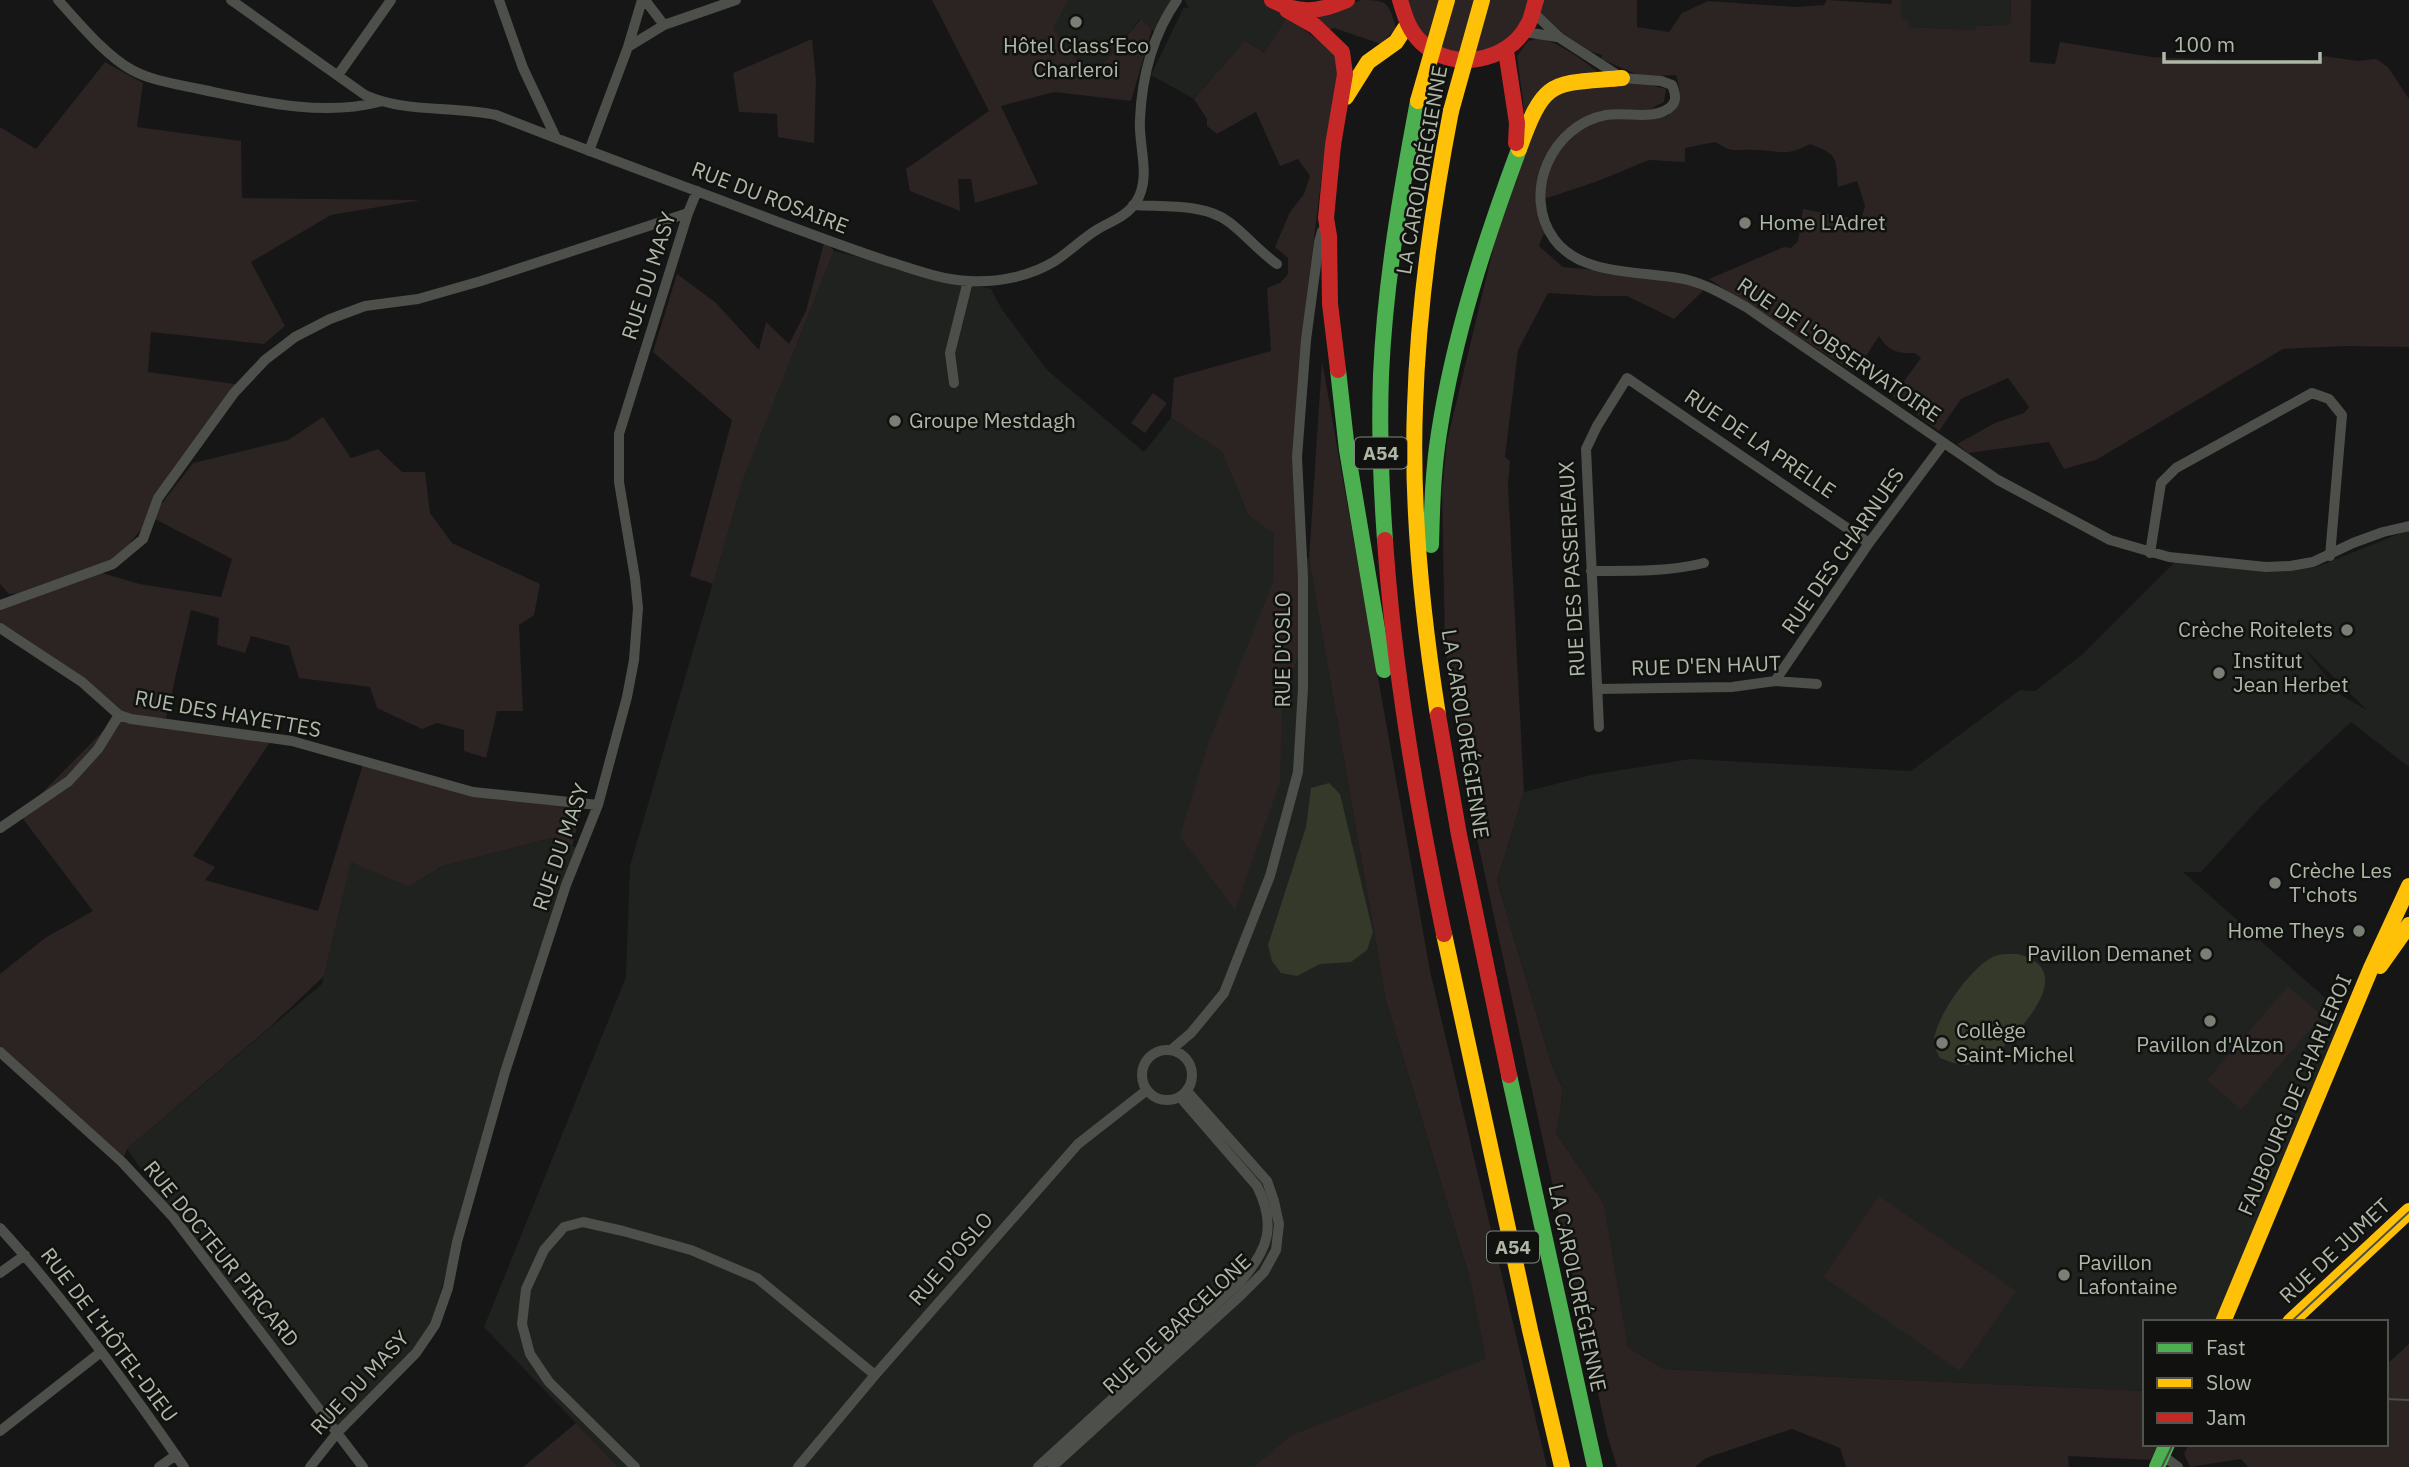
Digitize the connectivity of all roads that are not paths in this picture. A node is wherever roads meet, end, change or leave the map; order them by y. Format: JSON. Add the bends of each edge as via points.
{"nodes":[{"id":1,"x":58,"y":0,"type":"edge"},
{"id":2,"x":231,"y":0,"type":"edge"},
{"id":3,"x":391,"y":0,"type":"edge"},
{"id":4,"x":499,"y":0,"type":"edge"},
{"id":5,"x":644,"y":0,"type":"edge"},
{"id":6,"x":736,"y":0,"type":"edge"},
{"id":7,"x":1177,"y":0,"type":"edge"},
{"id":8,"x":1272,"y":0,"type":"edge"},
{"id":9,"x":1347,"y":0,"type":"edge"},
{"id":10,"x":1447,"y":0,"type":"edge"},
{"id":11,"x":1482,"y":0,"type":"edge"},
{"id":12,"x":1397,"y":1,"type":"edge"},
{"id":13,"x":1535,"y":7,"type":"edge"},
{"id":14,"x":1287,"y":10,"type":"junction"},
{"id":15,"x":664,"y":25,"type":"junction"},
{"id":16,"x":1407,"y":25,"type":"junction"},
{"id":17,"x":1525,"y":32,"type":"junction"},
{"id":18,"x":1560,"y":38,"type":"junction"},
{"id":19,"x":628,"y":47,"type":"junction"},
{"id":20,"x":1506,"y":51,"type":"junction"},
{"id":21,"x":338,"y":75,"type":"junction"},
{"id":22,"x":1622,"y":78,"type":"junction"},
{"id":23,"x":379,"y":102,"type":"junction"},
{"id":24,"x":1341,"y":106,"type":"junction"},
{"id":25,"x":556,"y":138,"type":"junction"},
{"id":26,"x":589,"y":151,"type":"junction"},
{"id":27,"x":1514,"y":162,"type":"junction"},
{"id":28,"x":697,"y":191,"type":"junction"},
{"id":29,"x":1133,"y":205,"type":"junction"},
{"id":30,"x":688,"y":213,"type":"junction"},
{"id":31,"x":1326,"y":218,"type":"junction"},
{"id":32,"x":1277,"y":264,"type":"dead end"},
{"id":33,"x":968,"y":281,"type":"junction"},
{"id":34,"x":1627,"y":378,"type":"joint"},
{"id":35,"x":954,"y":383,"type":"dead end"},
{"id":36,"x":1943,"y":444,"type":"junction"},
{"id":37,"x":2409,"y":526,"type":"edge"},
{"id":38,"x":1869,"y":543,"type":"junction"},
{"id":39,"x":2150,"y":553,"type":"junction"},
{"id":40,"x":2330,"y":556,"type":"junction"},
{"id":41,"x":1704,"y":563,"type":"dead end"},
{"id":42,"x":1591,"y":570,"type":"junction"},
{"id":43,"x":1424,"y":602,"type":"junction"},
{"id":44,"x":0,"y":605,"type":"edge"},
{"id":45,"x":0,"y":628,"type":"edge"},
{"id":46,"x":1775,"y":681,"type":"junction"},
{"id":47,"x":1817,"y":684,"type":"dead end"},
{"id":48,"x":1598,"y":689,"type":"junction"},
{"id":49,"x":119,"y":715,"type":"junction"},
{"id":50,"x":1599,"y":727,"type":"dead end"},
{"id":51,"x":598,"y":805,"type":"junction"},
{"id":52,"x":1418,"y":805,"type":"junction"},
{"id":53,"x":0,"y":828,"type":"edge"},
{"id":54,"x":2408,"y":895,"type":"edge"},
{"id":55,"x":2409,"y":925,"type":"edge"},
{"id":56,"x":1171,"y":1050,"type":"junction"},
{"id":57,"x":0,"y":1052,"type":"edge"},
{"id":58,"x":1147,"y":1090,"type":"junction"},
{"id":59,"x":1184,"y":1094,"type":"junction"},
{"id":60,"x":2409,"y":1210,"type":"edge"},
{"id":61,"x":0,"y":1228,"type":"edge"},
{"id":62,"x":25,"y":1255,"type":"junction"},
{"id":63,"x":0,"y":1273,"type":"edge"},
{"id":64,"x":2242,"y":1286,"type":"junction"},
{"id":65,"x":2224,"y":1320,"type":"edge"},
{"id":66,"x":2232,"y":1320,"type":"edge"},
{"id":67,"x":2292,"y":1320,"type":"edge"},
{"id":68,"x":101,"y":1353,"type":"junction"},
{"id":69,"x":875,"y":1375,"type":"junction"},
{"id":70,"x":0,"y":1431,"type":"edge"},
{"id":71,"x":337,"y":1433,"type":"junction"},
{"id":72,"x":176,"y":1455,"type":"junction"},
{"id":73,"x":1559,"y":1462,"type":"edge"},
{"id":74,"x":159,"y":1467,"type":"edge"},
{"id":75,"x":184,"y":1467,"type":"edge"},
{"id":76,"x":310,"y":1467,"type":"edge"},
{"id":77,"x":363,"y":1467,"type":"edge"},
{"id":78,"x":635,"y":1467,"type":"edge"},
{"id":79,"x":799,"y":1467,"type":"edge"},
{"id":80,"x":1038,"y":1467,"type":"edge"},
{"id":81,"x":1052,"y":1467,"type":"edge"},
{"id":82,"x":1595,"y":1467,"type":"edge"}],
"edges":[{"from":1,"to":23,"type":"street","via":[[131,70],[161,81],[318,109]]},
{"from":2,"to":21,"type":"street"},
{"from":3,"to":21,"type":"street"},
{"from":4,"to":25,"type":"street","via":[[533,93]]},
{"from":5,"to":15,"type":"street"},
{"from":5,"to":19,"type":"street"},
{"from":6,"to":15,"type":"street"},
{"from":7,"to":29,"type":"street","via":[[1153,41],[1146,72],[1140,120],[1143,185]]},
{"from":8,"to":14,"type":"main road"},
{"from":9,"to":14,"type":"main road","via":[[1309,12]]},
{"from":10,"to":52,"type":"main road","name":"LA CAROLORÉGIENNE","number":"A54","bridge":true,"via":[[1418,101],[1396,215],[1380,411],[1391,615]]},
{"from":11,"to":43,"type":"main road","name":"LA CAROLORÉGIENNE","number":"A54","bridge":true,"via":[[1451,111],[1419,307],[1415,508]]},
{"from":12,"to":16,"type":"main road"},
{"from":13,"to":17,"type":"main road"},
{"from":13,"to":18,"type":"street","name":"RUE DE L'OBSERVATOIRE"},
{"from":14,"to":24,"type":"main road","via":[[1321,31],[1342,52]]},
{"from":15,"to":19,"type":"street"},
{"from":16,"to":20,"type":"main road","via":[[1423,45],[1451,60],[1471,62]]},
{"from":16,"to":24,"type":"main road","via":[[1396,42],[1368,62]]},
{"from":17,"to":18,"type":"street","name":"RUE DE L'OBSERVATOIRE"},
{"from":17,"to":20,"type":"main road"},
{"from":18,"to":22,"type":"street","name":"RUE DE L'OBSERVATOIRE"},
{"from":19,"to":26,"type":"street"},
{"from":20,"to":27,"type":"main road","via":[[1517,123]]},
{"from":21,"to":23,"type":"street"},
{"from":22,"to":27,"type":"main road","via":[[1574,79],[1548,90],[1532,113]]},
{"from":22,"to":36,"type":"street","name":"RUE DE L'OBSERVATOIRE","via":[[1672,85],[1674,104],[1662,112],[1606,115],[1580,124],[1558,144],[1540,187],[1541,214],[1554,239],[1588,265],[1690,280],[1717,291]]},
{"from":23,"to":25,"type":"street","name":"RUE DU ROSAIRE","via":[[496,115]]},
{"from":24,"to":31,"type":"main road"},
{"from":25,"to":26,"type":"street","name":"RUE DU ROSAIRE"},
{"from":26,"to":28,"type":"street","name":"RUE DU ROSAIRE"},
{"from":27,"to":43,"type":"main road","via":[[1467,307],[1440,415],[1434,458],[1432,579]]},
{"from":28,"to":30,"type":"street","name":"RUE DU MASY"},
{"from":28,"to":33,"type":"street","name":"RUE DU ROSAIRE","via":[[922,272]]},
{"from":29,"to":32,"type":"street","via":[[1203,211],[1226,220]]},
{"from":29,"to":33,"type":"street","name":"RUE DU ROSAIRE","via":[[1054,262],[1007,278]]},
{"from":30,"to":44,"type":"street","via":[[481,281],[418,299],[365,306],[295,337],[265,359],[234,393],[158,498],[143,539],[113,564]]},
{"from":30,"to":51,"type":"street","name":"RUE DU MASY","via":[[619,434],[619,482],[638,608],[627,697]]},
{"from":31,"to":52,"type":"main road","via":[[1330,304],[1347,450],[1403,774]]},
{"from":31,"to":56,"type":"street","name":"RUE D'OSLO","via":[[1306,340],[1297,457],[1303,578],[1298,772],[1270,876],[1224,993]]},
{"from":33,"to":35,"type":"street","via":[[950,353]]},
{"from":34,"to":38,"type":"street","name":"RUE DE LA PRELLE"},
{"from":34,"to":42,"type":"street","name":"RUE DES PASSEREAUX","via":[[1586,449]]},
{"from":36,"to":38,"type":"street","name":"RUE DES CHARNUES"},
{"from":36,"to":39,"type":"street","name":"RUE DE L'OBSERVATOIRE","via":[[2048,509],[2110,540]]},
{"from":37,"to":40,"type":"street","name":"RUE DE L'OBSERVATOIRE","via":[[2353,543]]},
{"from":38,"to":46,"type":"street","name":"RUE DES CHARNUES"},
{"from":39,"to":40,"type":"street","name":"RUE DE L'OBSERVATOIRE","via":[[2266,567]]},
{"from":39,"to":40,"type":"street","via":[[2161,483],[2176,468],[2312,393],[2329,399],[2342,415]]},
{"from":41,"to":42,"type":"street","via":[[1654,571]]},
{"from":42,"to":48,"type":"street","name":"RUE DES PASSEREAUX"},
{"from":43,"to":82,"type":"main road","name":"LA CAROLORÉGIENNE","number":"A54","via":[[1452,802]]},
{"from":45,"to":49,"type":"street","name":"RUE DES HAYETTES","via":[[82,682]]},
{"from":46,"to":47,"type":"street","name":"RUE D'EN HAUT"},
{"from":46,"to":48,"type":"street","name":"RUE D'EN HAUT","via":[[1732,687]]},
{"from":48,"to":50,"type":"street","name":"RUE DES PASSEREAUX"},
{"from":49,"to":51,"type":"street","name":"RUE DES HAYETTES","via":[[292,741],[474,792]]},
{"from":49,"to":53,"type":"street","via":[[98,749],[69,781]]},
{"from":51,"to":71,"type":"street","name":"RUE DU MASY","via":[[566,885],[505,1072],[438,1317],[416,1353]]},
{"from":52,"to":73,"type":"main road","name":"LA CAROLORÉGIENNE","number":"A54"},
{"from":54,"to":64,"type":"main road","name":"FAUBOURG DE CHARLEROI","via":[[2371,968]]},
{"from":55,"to":64,"type":"main road","via":[[2382,962]]},
{"from":56,"to":58,"type":"street","via":[[1148,1059],[1142,1074]]},
{"from":56,"to":59,"type":"street","via":[[1191,1066]]},
{"from":57,"to":71,"type":"street","name":"RUE DOCTEUR PIRCARD","via":[[122,1162],[173,1217]]},
{"from":58,"to":59,"type":"street","via":[[1163,1100]]},
{"from":58,"to":69,"type":"street","name":"RUE D'OSLO","via":[[1079,1144]]},
{"from":59,"to":80,"type":"street","name":"RUE DE BARCELONE","via":[[1257,1186],[1268,1224],[1265,1247],[1240,1282]]},
{"from":59,"to":81,"type":"street","name":"RUE DE BARCELONE","via":[[1267,1181],[1279,1224],[1276,1250],[1264,1272],[1241,1295]]},
{"from":60,"to":67,"type":"main road","name":"RUE DE JUMET"},
{"from":61,"to":62,"type":"street","name":"RUE DE L’HÔTEL-DIEU"},
{"from":62,"to":63,"type":"street"},
{"from":62,"to":68,"type":"street","name":"RUE DE L’HÔTEL-DIEU"},
{"from":64,"to":65,"type":"main road","name":"FAUBOURG DE CHARLEROI"},
{"from":64,"to":66,"type":"main road"},
{"from":68,"to":70,"type":"street"},
{"from":68,"to":72,"type":"street","name":"RUE DE L’HÔTEL-DIEU"},
{"from":69,"to":78,"type":"street","via":[[757,1279],[691,1250],[623,1231],[583,1222],[564,1227],[544,1250],[526,1289],[522,1324],[530,1354],[549,1381]]},
{"from":69,"to":79,"type":"street","name":"RUE D'OSLO"},
{"from":71,"to":76,"type":"street","name":"RUE DU MASY"},
{"from":71,"to":77,"type":"street","name":"RUE DOCTEUR PIRCARD"},
{"from":72,"to":74,"type":"street"},
{"from":72,"to":75,"type":"street","name":"RUE DE L’HÔTEL-DIEU"}]}
